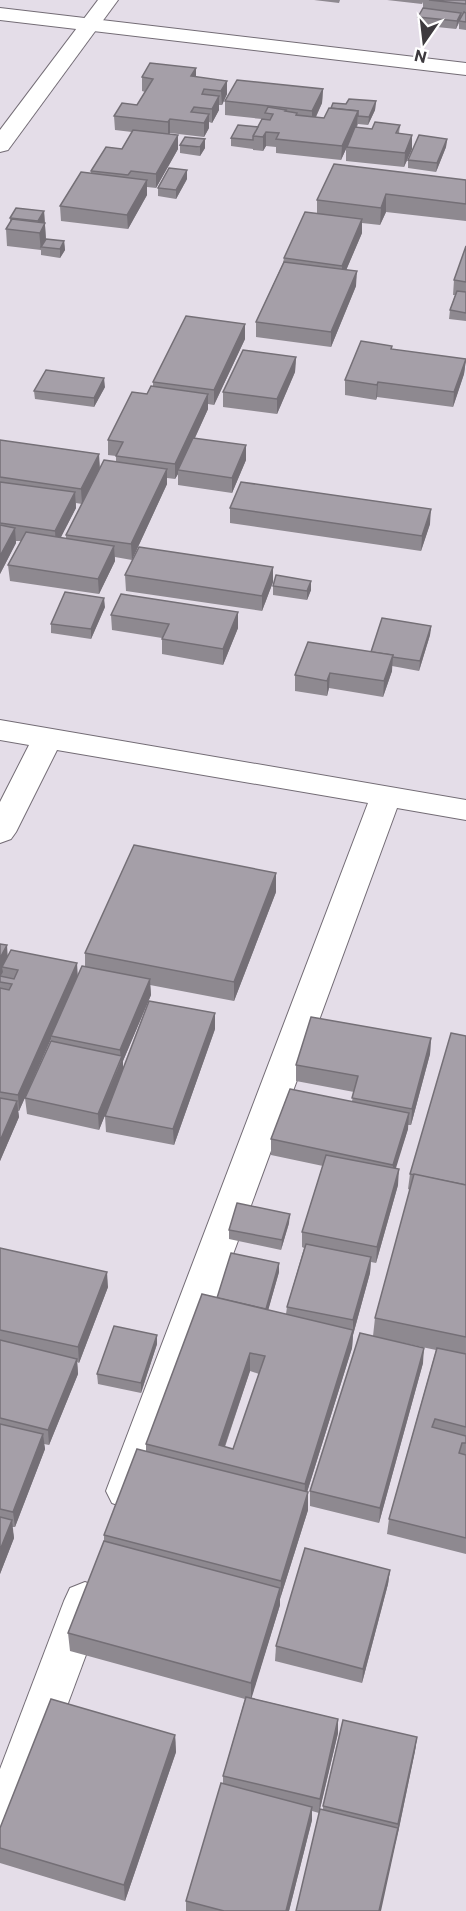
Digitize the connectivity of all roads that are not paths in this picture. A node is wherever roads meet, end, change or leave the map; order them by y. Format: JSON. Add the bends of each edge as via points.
{"nodes":[{"id":1,"x":108,"y":0,"type":"edge"},
{"id":2,"x":0,"y":14,"type":"edge"},
{"id":3,"x":90,"y":25,"type":"junction"},
{"id":4,"x":466,"y":69,"type":"edge"},
{"id":5,"x":0,"y":145,"type":"edge"},
{"id":6,"x":0,"y":730,"type":"edge"},
{"id":7,"x":48,"y":738,"type":"junction"},
{"id":8,"x":386,"y":796,"type":"junction"},
{"id":9,"x":466,"y":810,"type":"edge"},
{"id":10,"x":0,"y":832,"type":"edge"},
{"id":11,"x":113,"y":1525,"type":"edge"},
{"id":12,"x":97,"y":1569,"type":"edge"},
{"id":13,"x":0,"y":1827,"type":"edge"}],
"edges":[{"from":1,"to":3,"type":"street"},
{"from":2,"to":3,"type":"street"},
{"from":3,"to":4,"type":"street"},
{"from":3,"to":5,"type":"street"},
{"from":6,"to":7,"type":"street"},
{"from":7,"to":8,"type":"street"},
{"from":7,"to":10,"type":"street"},
{"from":8,"to":9,"type":"street"},
{"from":8,"to":11,"type":"street"},
{"from":12,"to":13,"type":"street"}]}
